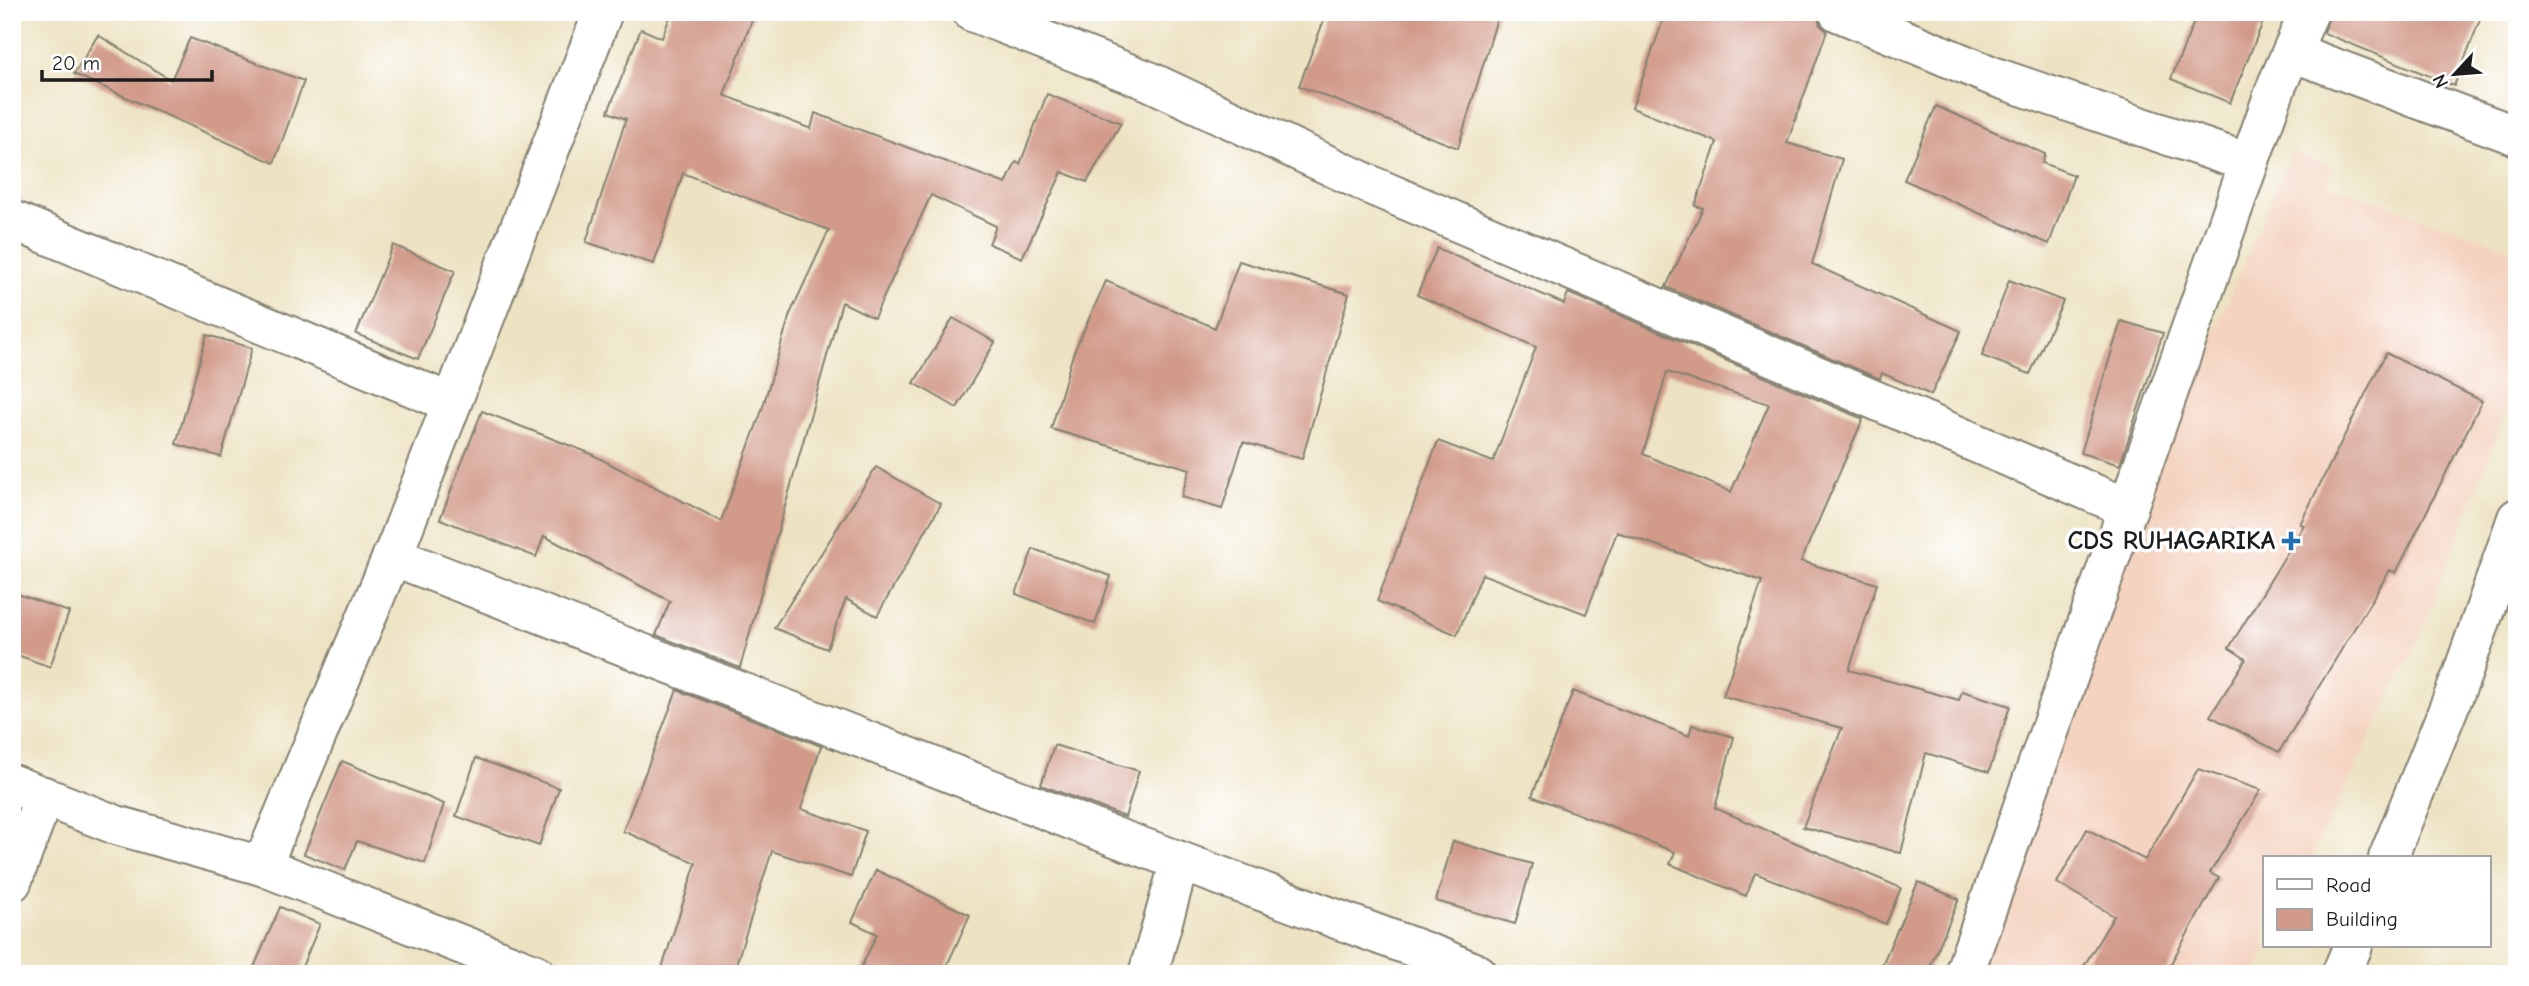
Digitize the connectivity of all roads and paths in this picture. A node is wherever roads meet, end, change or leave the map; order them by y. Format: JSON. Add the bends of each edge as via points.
{"nodes":[{"id":1,"x":603,"y":12,"type":"edge"},
{"id":2,"x":972,"y":12,"type":"edge"},
{"id":3,"x":1838,"y":12,"type":"edge"},
{"id":4,"x":2309,"y":12,"type":"edge"},
{"id":5,"x":2291,"y":52,"type":"junction"},
{"id":6,"x":2517,"y":136,"type":"edge"},
{"id":7,"x":2249,"y":163,"type":"junction"},
{"id":8,"x":12,"y":220,"type":"edge"},
{"id":9,"x":451,"y":404,"type":"junction"},
{"id":10,"x":2128,"y":508,"type":"junction"},
{"id":11,"x":2517,"y":518,"type":"edge"},
{"id":12,"x":392,"y":556,"type":"junction"},
{"id":13,"x":28,"y":790,"type":"edge"},
{"id":14,"x":2389,"y":856,"type":"edge"},
{"id":15,"x":1180,"y":861,"type":"junction"},
{"id":16,"x":262,"y":866,"type":"junction"},
{"id":17,"x":12,"y":882,"type":"edge"},
{"id":18,"x":2352,"y":948,"type":"edge"},
{"id":19,"x":536,"y":974,"type":"edge"},
{"id":20,"x":1148,"y":974,"type":"edge"},
{"id":21,"x":1478,"y":974,"type":"edge"},
{"id":22,"x":1964,"y":974,"type":"edge"},
{"id":23,"x":2342,"y":974,"type":"edge"}],
"edges":[{"from":1,"to":9,"type":"street"},
{"from":2,"to":10,"type":"street","via":[[1149,81],[1374,187]]},
{"from":3,"to":7,"type":"street","via":[[1995,77]]},
{"from":4,"to":5,"type":"street"},
{"from":5,"to":6,"type":"street"},
{"from":5,"to":7,"type":"street"},
{"from":7,"to":10,"type":"street"},
{"from":8,"to":9,"type":"street"},
{"from":9,"to":12,"type":"street"},
{"from":10,"to":22,"type":"street"},
{"from":11,"to":14,"type":"street","via":[[2462,675]]},
{"from":12,"to":15,"type":"street"},
{"from":12,"to":16,"type":"street"},
{"from":13,"to":16,"type":"street","via":[[116,825]]},
{"from":13,"to":17,"type":"street"},
{"from":15,"to":20,"type":"street"},
{"from":15,"to":21,"type":"street"},
{"from":16,"to":19,"type":"street"},
{"from":18,"to":23,"type":"street"}]}
